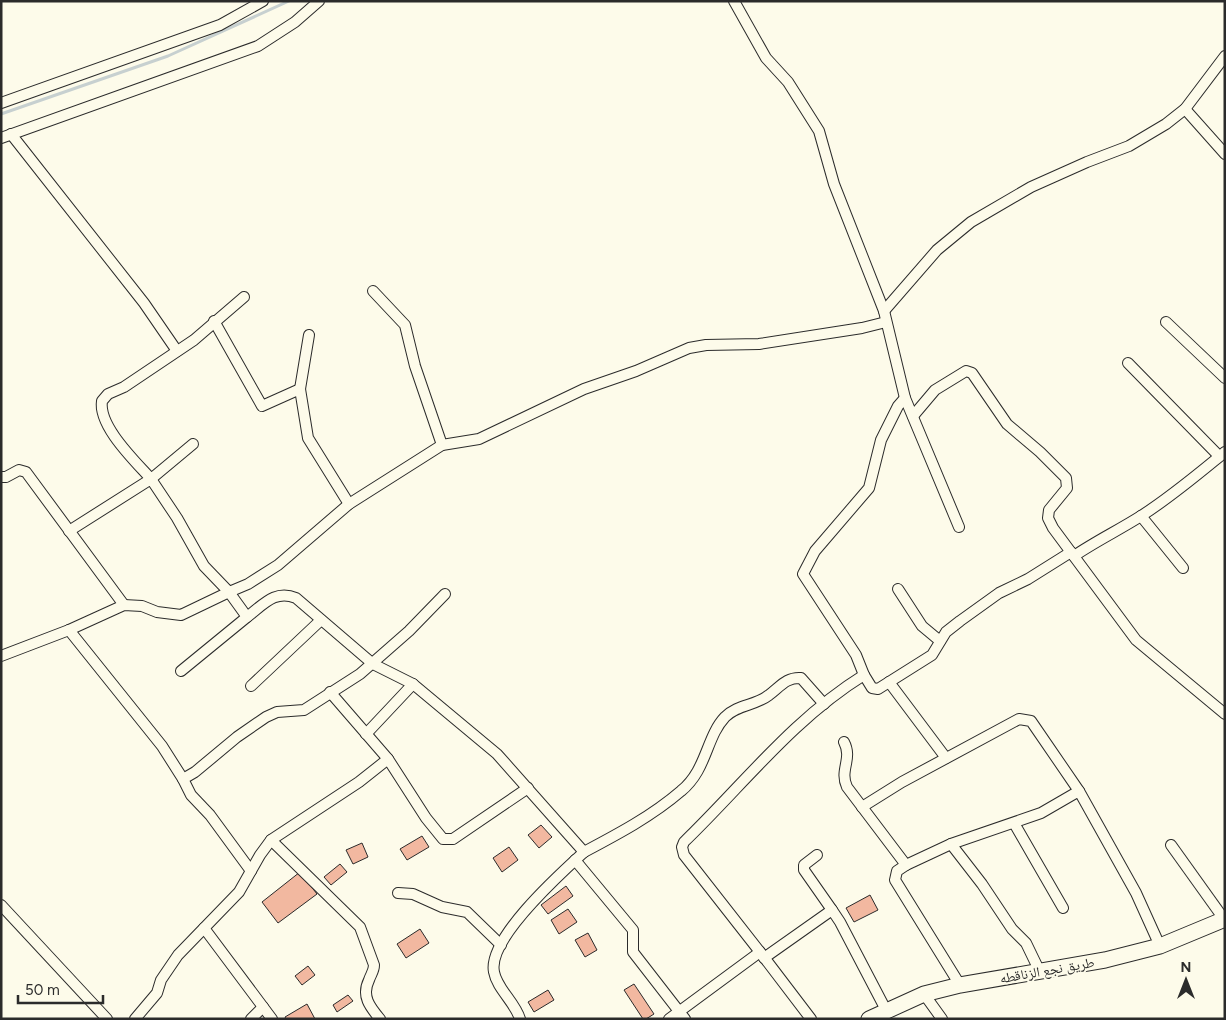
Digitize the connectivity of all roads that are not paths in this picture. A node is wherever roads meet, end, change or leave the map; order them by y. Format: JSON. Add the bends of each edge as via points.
{"nodes":[{"id":1,"x":263,"y":1,"type":"edge"},
{"id":2,"x":319,"y":1,"type":"edge"},
{"id":3,"x":734,"y":1,"type":"edge"},
{"id":4,"x":1225,"y":56,"type":"edge"},
{"id":5,"x":1,"y":103,"type":"edge"},
{"id":6,"x":1184,"y":109,"type":"junction"},
{"id":7,"x":6,"y":136,"type":"edge"},
{"id":8,"x":1225,"y":154,"type":"edge"},
{"id":9,"x":373,"y":291,"type":"dead end"},
{"id":10,"x":244,"y":297,"type":"dead end"},
{"id":11,"x":884,"y":311,"type":"junction"},
{"id":12,"x":214,"y":321,"type":"junction"},
{"id":13,"x":886,"y":322,"type":"junction"},
{"id":14,"x":1166,"y":322,"type":"dead end"},
{"id":15,"x":309,"y":335,"type":"dead end"},
{"id":16,"x":178,"y":352,"type":"junction"},
{"id":17,"x":1128,"y":363,"type":"dead end"},
{"id":18,"x":1225,"y":378,"type":"edge"},
{"id":19,"x":300,"y":389,"type":"junction"},
{"id":20,"x":905,"y":398,"type":"junction"},
{"id":21,"x":913,"y":416,"type":"junction"},
{"id":22,"x":193,"y":444,"type":"dead end"},
{"id":23,"x":442,"y":445,"type":"junction"},
{"id":24,"x":1222,"y":454,"type":"edge"},
{"id":25,"x":1,"y":477,"type":"edge"},
{"id":26,"x":151,"y":479,"type":"junction"},
{"id":27,"x":349,"y":504,"type":"junction"},
{"id":28,"x":1141,"y":516,"type":"junction"},
{"id":29,"x":959,"y":527,"type":"dead end"},
{"id":30,"x":70,"y":531,"type":"junction"},
{"id":31,"x":1072,"y":554,"type":"junction"},
{"id":32,"x":1183,"y":568,"type":"dead end"},
{"id":33,"x":898,"y":589,"type":"dead end"},
{"id":34,"x":229,"y":592,"type":"junction"},
{"id":35,"x":445,"y":594,"type":"dead end"},
{"id":36,"x":124,"y":605,"type":"junction"},
{"id":37,"x":247,"y":617,"type":"junction"},
{"id":38,"x":321,"y":620,"type":"junction"},
{"id":39,"x":69,"y":630,"type":"junction"},
{"id":40,"x":940,"y":641,"type":"junction"},
{"id":41,"x":1,"y":656,"type":"edge"},
{"id":42,"x":373,"y":664,"type":"junction"},
{"id":43,"x":181,"y":671,"type":"dead end"},
{"id":44,"x":864,"y":675,"type":"junction"},
{"id":45,"x":889,"y":682,"type":"junction"},
{"id":46,"x":413,"y":684,"type":"junction"},
{"id":47,"x":251,"y":686,"type":"dead end"},
{"id":48,"x":330,"y":692,"type":"junction"},
{"id":49,"x":824,"y":704,"type":"junction"},
{"id":50,"x":1225,"y":714,"type":"edge"},
{"id":51,"x":366,"y":734,"type":"junction"},
{"id":52,"x":844,"y":742,"type":"dead end"},
{"id":53,"x":946,"y":758,"type":"junction"},
{"id":54,"x":388,"y":759,"type":"junction"},
{"id":55,"x":183,"y":779,"type":"junction"},
{"id":56,"x":528,"y":788,"type":"junction"},
{"id":57,"x":1079,"y":791,"type":"junction"},
{"id":58,"x":862,"y":808,"type":"junction"},
{"id":59,"x":1014,"y":823,"type":"junction"},
{"id":60,"x":271,"y":840,"type":"junction"},
{"id":61,"x":951,"y":844,"type":"junction"},
{"id":62,"x":1171,"y":845,"type":"dead end"},
{"id":63,"x":584,"y":852,"type":"junction"},
{"id":64,"x":817,"y":855,"type":"dead end"},
{"id":65,"x":576,"y":860,"type":"junction"},
{"id":66,"x":906,"y":865,"type":"junction"},
{"id":67,"x":252,"y":871,"type":"junction"},
{"id":68,"x":398,"y":892,"type":"dead end"},
{"id":69,"x":1,"y":905,"type":"edge"},
{"id":70,"x":1063,"y":908,"type":"dead end"},
{"id":71,"x":832,"y":910,"type":"junction"},
{"id":72,"x":1224,"y":919,"type":"edge"},
{"id":73,"x":204,"y":928,"type":"junction"},
{"id":74,"x":502,"y":945,"type":"junction"},
{"id":75,"x":1160,"y":946,"type":"junction"},
{"id":76,"x":762,"y":955,"type":"junction"},
{"id":77,"x":1040,"y":972,"type":"junction"},
{"id":78,"x":960,"y":985,"type":"junction"},
{"id":79,"x":924,"y":994,"type":"junction"},
{"id":80,"x":263,"y":1007,"type":"junction"},
{"id":81,"x":886,"y":1010,"type":"junction"},
{"id":82,"x":682,"y":1015,"type":"edge"},
{"id":83,"x":107,"y":1019,"type":"edge"},
{"id":84,"x":135,"y":1019,"type":"edge"},
{"id":85,"x":251,"y":1019,"type":"edge"},
{"id":86,"x":272,"y":1019,"type":"edge"},
{"id":87,"x":380,"y":1019,"type":"edge"},
{"id":88,"x":520,"y":1019,"type":"edge"},
{"id":89,"x":669,"y":1019,"type":"edge"},
{"id":90,"x":811,"y":1019,"type":"edge"},
{"id":91,"x":869,"y":1019,"type":"edge"},
{"id":92,"x":942,"y":1019,"type":"edge"}],
"edges":[{"from":1,"to":5,"type":"street","via":[[220,25]]},
{"from":2,"to":7,"type":"street","via":[[295,22],[258,46]]},
{"from":3,"to":11,"type":"street","via":[[766,58],[788,82],[819,131],[834,184]]},
{"from":4,"to":6,"type":"street"},
{"from":6,"to":8,"type":"street"},
{"from":6,"to":11,"type":"street","via":[[1143,139],[1038,184],[971,222],[937,250]]},
{"from":7,"to":16,"type":"street","via":[[138,295]]},
{"from":9,"to":23,"type":"street","via":[[405,325],[415,366]]},
{"from":10,"to":12,"type":"street"},
{"from":11,"to":13,"type":"street"},
{"from":12,"to":16,"type":"street"},
{"from":12,"to":19,"type":"street","via":[[262,406]]},
{"from":13,"to":20,"type":"street"},
{"from":13,"to":23,"type":"street","via":[[758,344],[694,346],[584,389],[479,439]]},
{"from":14,"to":18,"type":"street"},
{"from":15,"to":19,"type":"street"},
{"from":16,"to":26,"type":"street","via":[[108,394],[102,401],[101,410],[114,435]]},
{"from":17,"to":24,"type":"street"},
{"from":19,"to":27,"type":"street","via":[[308,438]]},
{"from":20,"to":21,"type":"street"},
{"from":20,"to":44,"type":"street","via":[[881,440],[870,488],[820,545],[803,574],[856,655]]},
{"from":21,"to":29,"type":"street"},
{"from":21,"to":31,"type":"street","via":[[939,387],[966,371],[972,373],[1007,424],[1066,478],[1067,488],[1048,514],[1053,528]]},
{"from":22,"to":26,"type":"street"},
{"from":23,"to":27,"type":"street"},
{"from":24,"to":28,"type":"street"},
{"from":25,"to":30,"type":"street","via":[[24,470]]},
{"from":26,"to":30,"type":"street"},
{"from":26,"to":34,"type":"street","via":[[204,566]]},
{"from":27,"to":34,"type":"street","via":[[278,565]]},
{"from":28,"to":31,"type":"street"},
{"from":28,"to":32,"type":"street"},
{"from":30,"to":36,"type":"street"},
{"from":31,"to":40,"type":"street","via":[[999,593],[946,632]]},
{"from":31,"to":50,"type":"street","via":[[1136,640]]},
{"from":33,"to":40,"type":"street","via":[[922,626]]},
{"from":34,"to":36,"type":"street","via":[[180,615]]},
{"from":34,"to":37,"type":"street"},
{"from":35,"to":42,"type":"street"},
{"from":36,"to":39,"type":"street"},
{"from":37,"to":38,"type":"street","via":[[283,593],[296,598]]},
{"from":37,"to":43,"type":"street"},
{"from":38,"to":42,"type":"street"},
{"from":38,"to":47,"type":"street"},
{"from":39,"to":41,"type":"street"},
{"from":39,"to":55,"type":"street","via":[[162,746]]},
{"from":40,"to":45,"type":"street","via":[[932,655]]},
{"from":42,"to":46,"type":"street"},
{"from":42,"to":48,"type":"street"},
{"from":44,"to":45,"type":"street","via":[[874,689]]},
{"from":44,"to":49,"type":"street"},
{"from":45,"to":53,"type":"street"},
{"from":46,"to":51,"type":"street"},
{"from":46,"to":56,"type":"street","via":[[497,754]]},
{"from":48,"to":51,"type":"street"},
{"from":48,"to":55,"type":"street","via":[[304,710],[276,712],[266,717]]},
{"from":49,"to":63,"type":"street","via":[[801,678],[795,678],[784,682],[764,698],[738,707],[720,724],[699,770],[682,791],[631,827]]},
{"from":49,"to":76,"type":"street","via":[[762,758],[682,847],[684,855]]},
{"from":51,"to":54,"type":"street"},
{"from":52,"to":58,"type":"street","via":[[849,758],[844,780]]},
{"from":53,"to":57,"type":"street","via":[[1009,723],[1026,718],[1055,752]]},
{"from":53,"to":58,"type":"street"},
{"from":54,"to":56,"type":"street","via":[[443,839],[453,839]]},
{"from":54,"to":60,"type":"street","via":[[360,782]]},
{"from":55,"to":67,"type":"street","via":[[191,795]]},
{"from":56,"to":63,"type":"street"},
{"from":57,"to":59,"type":"street","via":[[1041,813]]},
{"from":57,"to":75,"type":"street","via":[[1136,893]]},
{"from":58,"to":66,"type":"street"},
{"from":59,"to":61,"type":"street"},
{"from":59,"to":70,"type":"street"},
{"from":60,"to":67,"type":"street"},
{"from":60,"to":87,"type":"street","via":[[360,927],[374,965],[366,989],[367,1002]]},
{"from":61,"to":66,"type":"street"},
{"from":61,"to":77,"type":"street","via":[[1012,929],[1026,943]]},
{"from":62,"to":72,"type":"street"},
{"from":63,"to":65,"type":"street"},
{"from":64,"to":71,"type":"street","via":[[804,865],[804,870]]},
{"from":65,"to":74,"type":"street","via":[[518,919]]},
{"from":65,"to":82,"type":"street","via":[[632,930],[633,952]]},
{"from":66,"to":78,"type":"street","via":[[897,871],[895,880]]},
{"from":67,"to":73,"type":"street","via":[[239,892]]},
{"from":68,"to":74,"type":"street","via":[[467,912]]},
{"from":69,"to":83,"type":"street"},
{"from":71,"to":76,"type":"street"},
{"from":71,"to":81,"type":"street"},
{"from":72,"to":75,"type":"street","name":"طريق نجع الزناقطه"},
{"from":73,"to":80,"type":"street"},
{"from":73,"to":84,"type":"street","via":[[169,966],[157,993]]},
{"from":74,"to":88,"type":"street","via":[[494,963],[494,975]]},
{"from":75,"to":77,"type":"street","name":"طريق نجع الزناقطه"},
{"from":76,"to":82,"type":"street"},
{"from":76,"to":90,"type":"street"},
{"from":77,"to":78,"type":"street","name":"طريق نجع الزناقطه"},
{"from":78,"to":79,"type":"street","name":"طريق نجع الزناقطه"},
{"from":79,"to":81,"type":"street","name":"طريق نجع الزناقطه"},
{"from":79,"to":92,"type":"street"},
{"from":80,"to":85,"type":"street"},
{"from":80,"to":86,"type":"street"},
{"from":81,"to":91,"type":"street","name":"طريق نجع الزناقطه"},
{"from":82,"to":89,"type":"street"}]}
